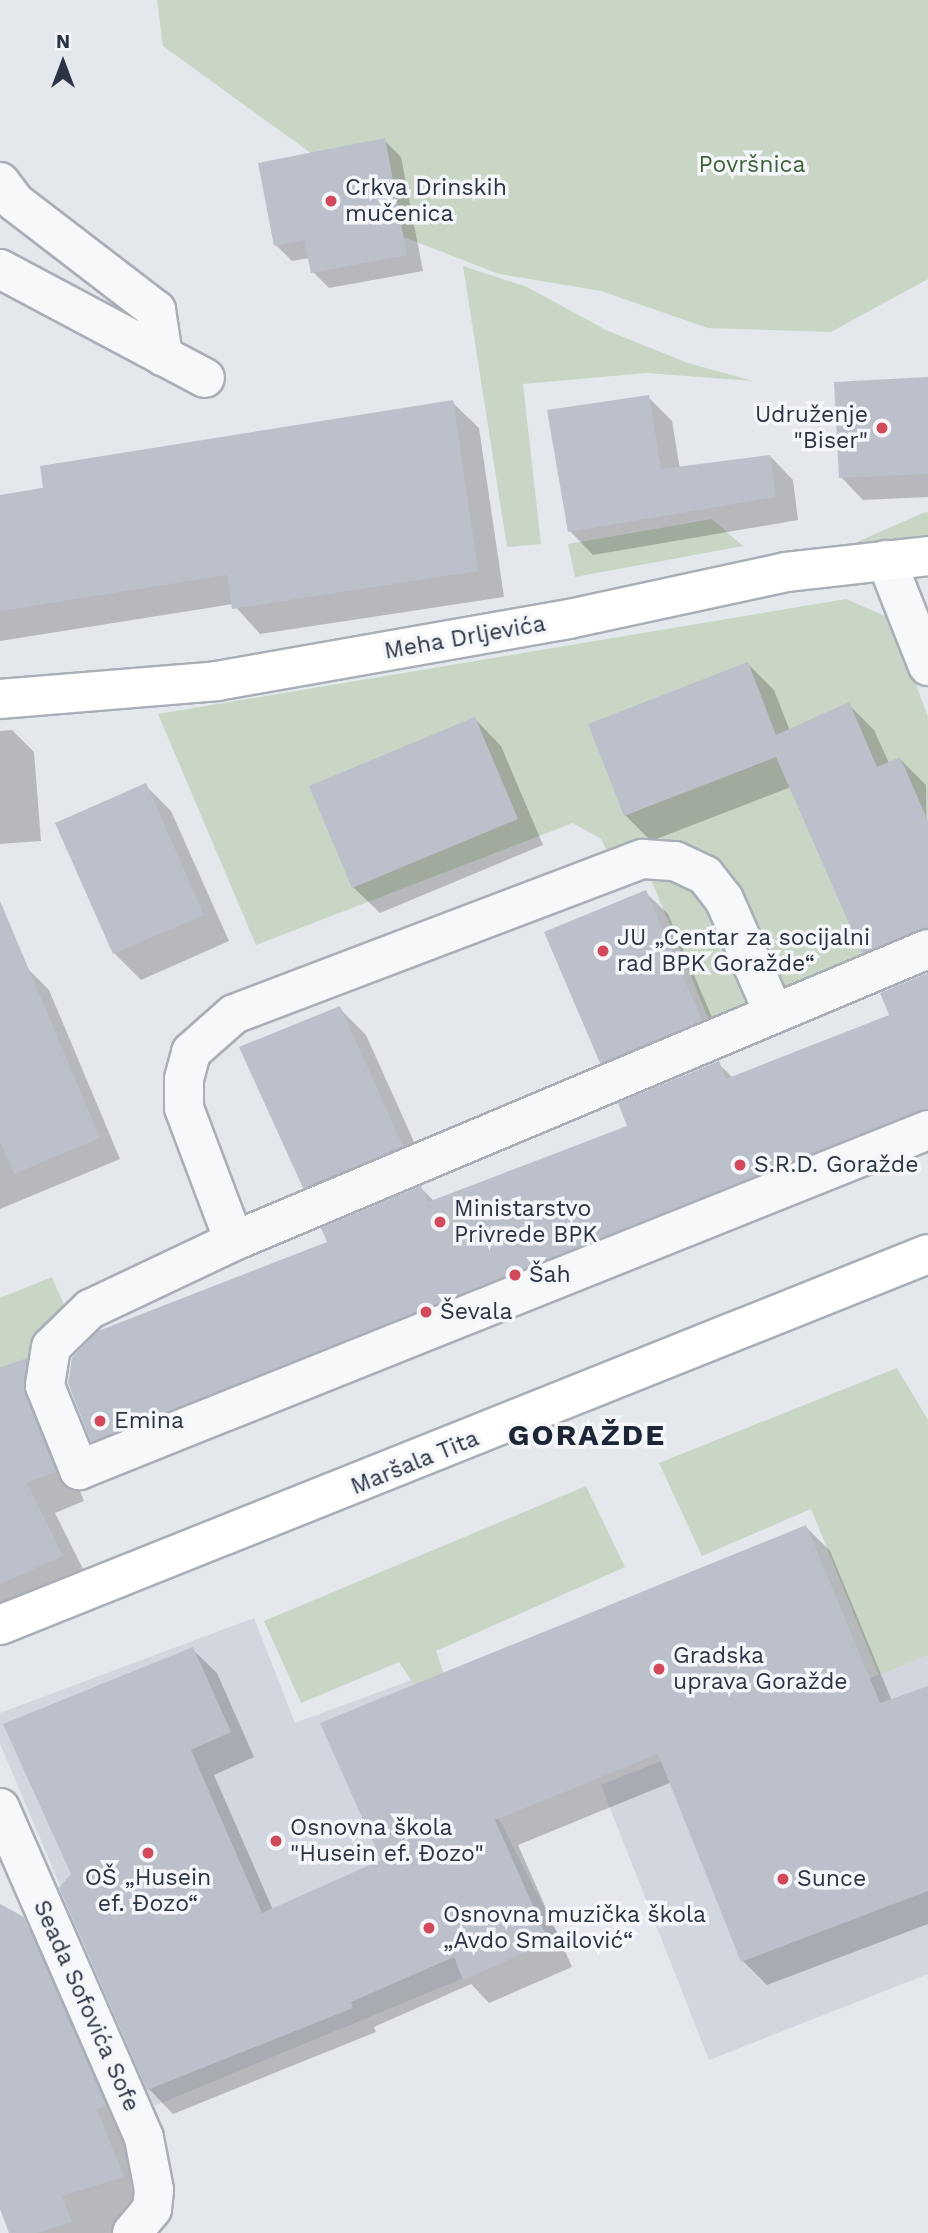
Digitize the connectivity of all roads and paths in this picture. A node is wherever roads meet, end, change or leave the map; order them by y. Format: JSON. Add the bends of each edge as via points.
{"nodes":[{"id":1,"x":0,"y":181,"type":"edge"},
{"id":2,"x":0,"y":269,"type":"edge"},
{"id":3,"x":163,"y":356,"type":"junction"},
{"id":4,"x":205,"y":378,"type":"dead end"},
{"id":5,"x":928,"y":555,"type":"edge"},
{"id":6,"x":886,"y":560,"type":"junction"},
{"id":7,"x":928,"y":666,"type":"edge"},
{"id":8,"x":0,"y":699,"type":"edge"},
{"id":9,"x":928,"y":949,"type":"edge"},
{"id":10,"x":774,"y":1014,"type":"junction"},
{"id":11,"x":928,"y":1130,"type":"edge"},
{"id":12,"x":234,"y":1241,"type":"junction"},
{"id":13,"x":928,"y":1254,"type":"edge"},
{"id":14,"x":5,"y":1628,"type":"edge"},
{"id":15,"x":0,"y":1808,"type":"edge"},
{"id":16,"x":142,"y":2221,"type":"edge"}],
"edges":[{"from":1,"to":3,"type":"street","via":[[15,202],[156,310]]},
{"from":2,"to":3,"type":"street"},
{"from":3,"to":4,"type":"street"},
{"from":5,"to":6,"type":"main road","name":"Meha Drljevića"},
{"from":6,"to":7,"type":"street"},
{"from":6,"to":8,"type":"main road","name":"Meha Drljevića","via":[[786,572],[569,619],[217,681]]},
{"from":9,"to":10,"type":"street"},
{"from":10,"to":12,"type":"street"},
{"from":10,"to":12,"type":"street","via":[[724,899],[705,875],[675,861],[643,859],[234,1014],[191,1052],[184,1079],[184,1108]]},
{"from":11,"to":12,"type":"street","via":[[79,1470],[45,1386],[57,1336],[90,1309]]},
{"from":13,"to":14,"type":"main road","name":"Maršala Tita"},
{"from":15,"to":16,"type":"street","name":"Seada Sofovića Sofe","via":[[144,2138],[155,2190]]}]}
